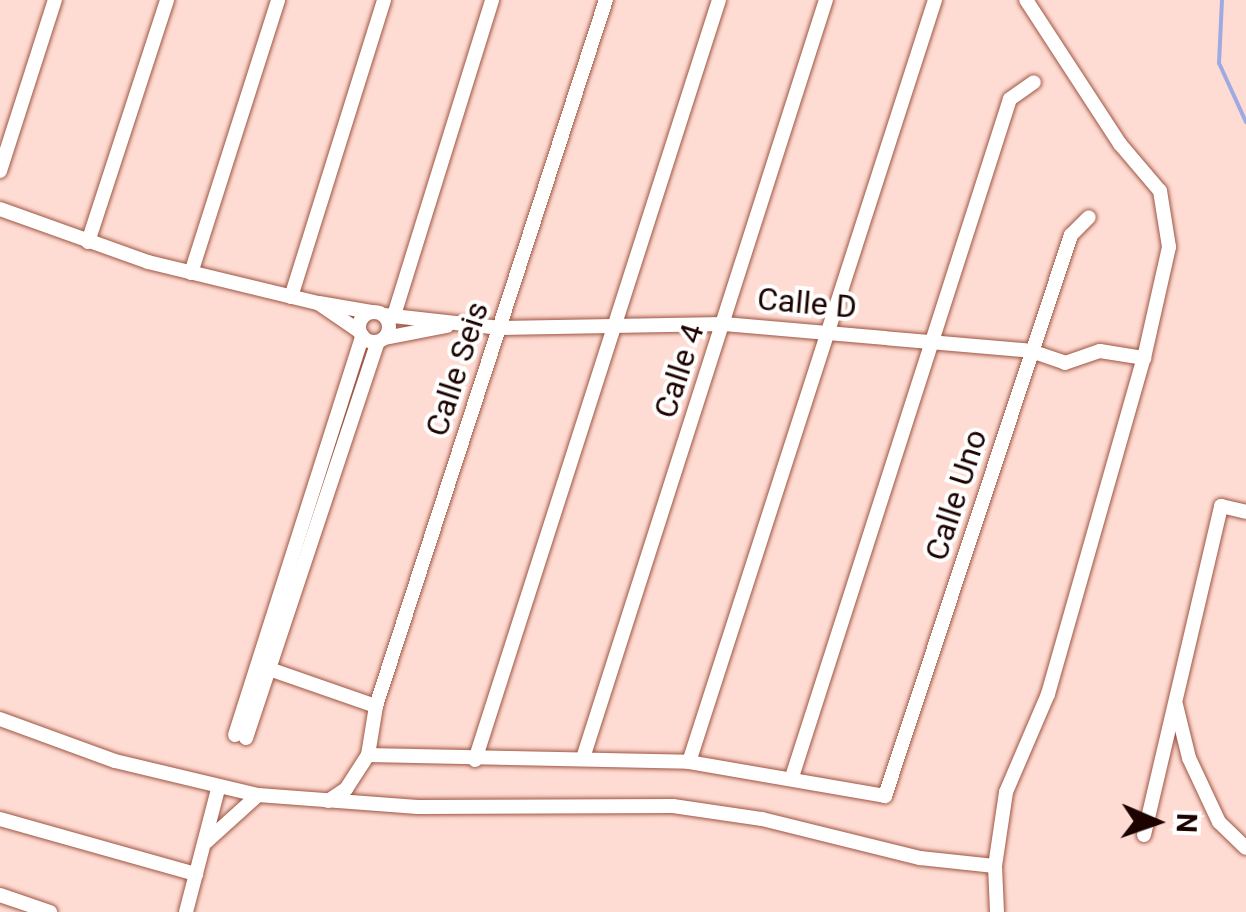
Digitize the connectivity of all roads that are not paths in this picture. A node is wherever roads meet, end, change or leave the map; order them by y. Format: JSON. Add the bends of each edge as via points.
{"nodes":[{"id":1,"x":54,"y":0,"type":"edge"},
{"id":2,"x":166,"y":0,"type":"edge"},
{"id":3,"x":278,"y":0,"type":"edge"},
{"id":4,"x":384,"y":0,"type":"edge"},
{"id":5,"x":492,"y":0,"type":"edge"},
{"id":6,"x":606,"y":0,"type":"edge"},
{"id":7,"x":718,"y":0,"type":"edge"},
{"id":8,"x":826,"y":0,"type":"edge"},
{"id":9,"x":935,"y":0,"type":"edge"},
{"id":10,"x":1026,"y":0,"type":"edge"},
{"id":11,"x":1034,"y":82,"type":"dead end"},
{"id":12,"x":0,"y":171,"type":"edge"},
{"id":13,"x":0,"y":209,"type":"edge"},
{"id":14,"x":1089,"y":217,"type":"dead end"},
{"id":15,"x":88,"y":242,"type":"junction"},
{"id":16,"x":191,"y":273,"type":"junction"},
{"id":17,"x":292,"y":297,"type":"junction"},
{"id":18,"x":318,"y":303,"type":"junction"},
{"id":19,"x":384,"y":313,"type":"junction"},
{"id":20,"x":458,"y":324,"type":"junction"},
{"id":21,"x":724,"y":324,"type":"junction"},
{"id":22,"x":614,"y":326,"type":"junction"},
{"id":23,"x":500,"y":328,"type":"junction"},
{"id":24,"x":831,"y":332,"type":"junction"},
{"id":25,"x":361,"y":334,"type":"junction"},
{"id":26,"x":382,"y":340,"type":"junction"},
{"id":27,"x":934,"y":342,"type":"junction"},
{"id":28,"x":1031,"y":351,"type":"junction"},
{"id":29,"x":1144,"y":358,"type":"junction"},
{"id":30,"x":1246,"y":512,"type":"edge"},
{"id":31,"x":269,"y":669,"type":"junction"},
{"id":32,"x":1175,"y":700,"type":"junction"},
{"id":33,"x":376,"y":706,"type":"junction"},
{"id":34,"x":0,"y":718,"type":"edge"},
{"id":35,"x":368,"y":755,"type":"junction"},
{"id":36,"x":583,"y":758,"type":"junction"},
{"id":37,"x":475,"y":760,"type":"junction"},
{"id":38,"x":690,"y":762,"type":"junction"},
{"id":39,"x":792,"y":777,"type":"junction"},
{"id":40,"x":218,"y":788,"type":"junction"},
{"id":41,"x":258,"y":796,"type":"junction"},
{"id":42,"x":327,"y":802,"type":"junction"},
{"id":43,"x":0,"y":819,"type":"edge"},
{"id":44,"x":1144,"y":835,"type":"dead end"},
{"id":45,"x":205,"y":843,"type":"junction"},
{"id":46,"x":1246,"y":848,"type":"edge"},
{"id":47,"x":995,"y":866,"type":"junction"},
{"id":48,"x":196,"y":874,"type":"junction"},
{"id":49,"x":0,"y":895,"type":"edge"},
{"id":50,"x":31,"y":909,"type":"edge"},
{"id":51,"x":50,"y":912,"type":"edge"},
{"id":52,"x":186,"y":912,"type":"edge"},
{"id":53,"x":996,"y":912,"type":"edge"}],
"edges":[{"from":1,"to":12,"type":"street"},
{"from":2,"to":15,"type":"street"},
{"from":3,"to":16,"type":"street"},
{"from":4,"to":17,"type":"street"},
{"from":5,"to":19,"type":"street"},
{"from":6,"to":23,"type":"street","name":"Calle Seis"},
{"from":7,"to":22,"type":"street"},
{"from":8,"to":21,"type":"street","name":"Calle 4"},
{"from":9,"to":24,"type":"street"},
{"from":10,"to":29,"type":"street","via":[[1120,144],[1160,190],[1169,247]]},
{"from":11,"to":27,"type":"street","via":[[1010,99]]},
{"from":13,"to":15,"type":"street","name":"Calle D"},
{"from":14,"to":28,"type":"street","name":"Calle Uno","via":[[1070,235]]},
{"from":15,"to":16,"type":"street","name":"Calle D"},
{"from":16,"to":17,"type":"street","name":"Calle D"},
{"from":17,"to":18,"type":"street","name":"Calle D"},
{"from":18,"to":19,"type":"street","name":"Calle D"},
{"from":18,"to":25,"type":"street","name":"Calle D"},
{"from":19,"to":20,"type":"street","name":"Calle D"},
{"from":19,"to":25,"type":"street","via":[[361,320]]},
{"from":19,"to":26,"type":"street","via":[[390,325]]},
{"from":20,"to":23,"type":"street","name":"Calle D"},
{"from":20,"to":26,"type":"street","name":"Calle D"},
{"from":21,"to":22,"type":"street","name":"Calle D"},
{"from":21,"to":24,"type":"street","name":"Calle D"},
{"from":21,"to":36,"type":"street","name":"Calle 4"},
{"from":22,"to":23,"type":"street","name":"Calle D"},
{"from":22,"to":37,"type":"street"},
{"from":23,"to":33,"type":"street","name":"Calle Seis"},
{"from":24,"to":27,"type":"street","name":"Calle D"},
{"from":24,"to":38,"type":"street"},
{"from":25,"to":26,"type":"street","name":"Calle D"},
{"from":25,"to":31,"type":"street","via":[[241,736]]},
{"from":26,"to":31,"type":"street"},
{"from":27,"to":28,"type":"street","name":"Calle D"},
{"from":27,"to":39,"type":"street"},
{"from":28,"to":29,"type":"street","name":"Calle D","via":[[1065,363],[1100,351]]},
{"from":28,"to":39,"type":"street","name":"Calle Uno","via":[[885,796]]},
{"from":29,"to":47,"type":"street","via":[[1048,694],[1006,792]]},
{"from":30,"to":32,"type":"street","via":[[1221,506]]},
{"from":31,"to":33,"type":"street"},
{"from":32,"to":44,"type":"street"},
{"from":32,"to":46,"type":"street","via":[[1188,758],[1219,822]]},
{"from":33,"to":35,"type":"street","name":"Calle Seis"},
{"from":34,"to":40,"type":"street"},
{"from":35,"to":37,"type":"street"},
{"from":35,"to":42,"type":"street","via":[[354,780]]},
{"from":36,"to":37,"type":"street"},
{"from":36,"to":38,"type":"street"},
{"from":38,"to":39,"type":"street"},
{"from":40,"to":41,"type":"street"},
{"from":40,"to":45,"type":"street"},
{"from":41,"to":42,"type":"street"},
{"from":41,"to":45,"type":"street"},
{"from":42,"to":47,"type":"street","via":[[673,806],[762,819],[920,858]]},
{"from":43,"to":48,"type":"street"},
{"from":45,"to":48,"type":"street"},
{"from":47,"to":53,"type":"street"},
{"from":48,"to":52,"type":"street"},
{"from":49,"to":50,"type":"street"},
{"from":50,"to":51,"type":"street"}]}
